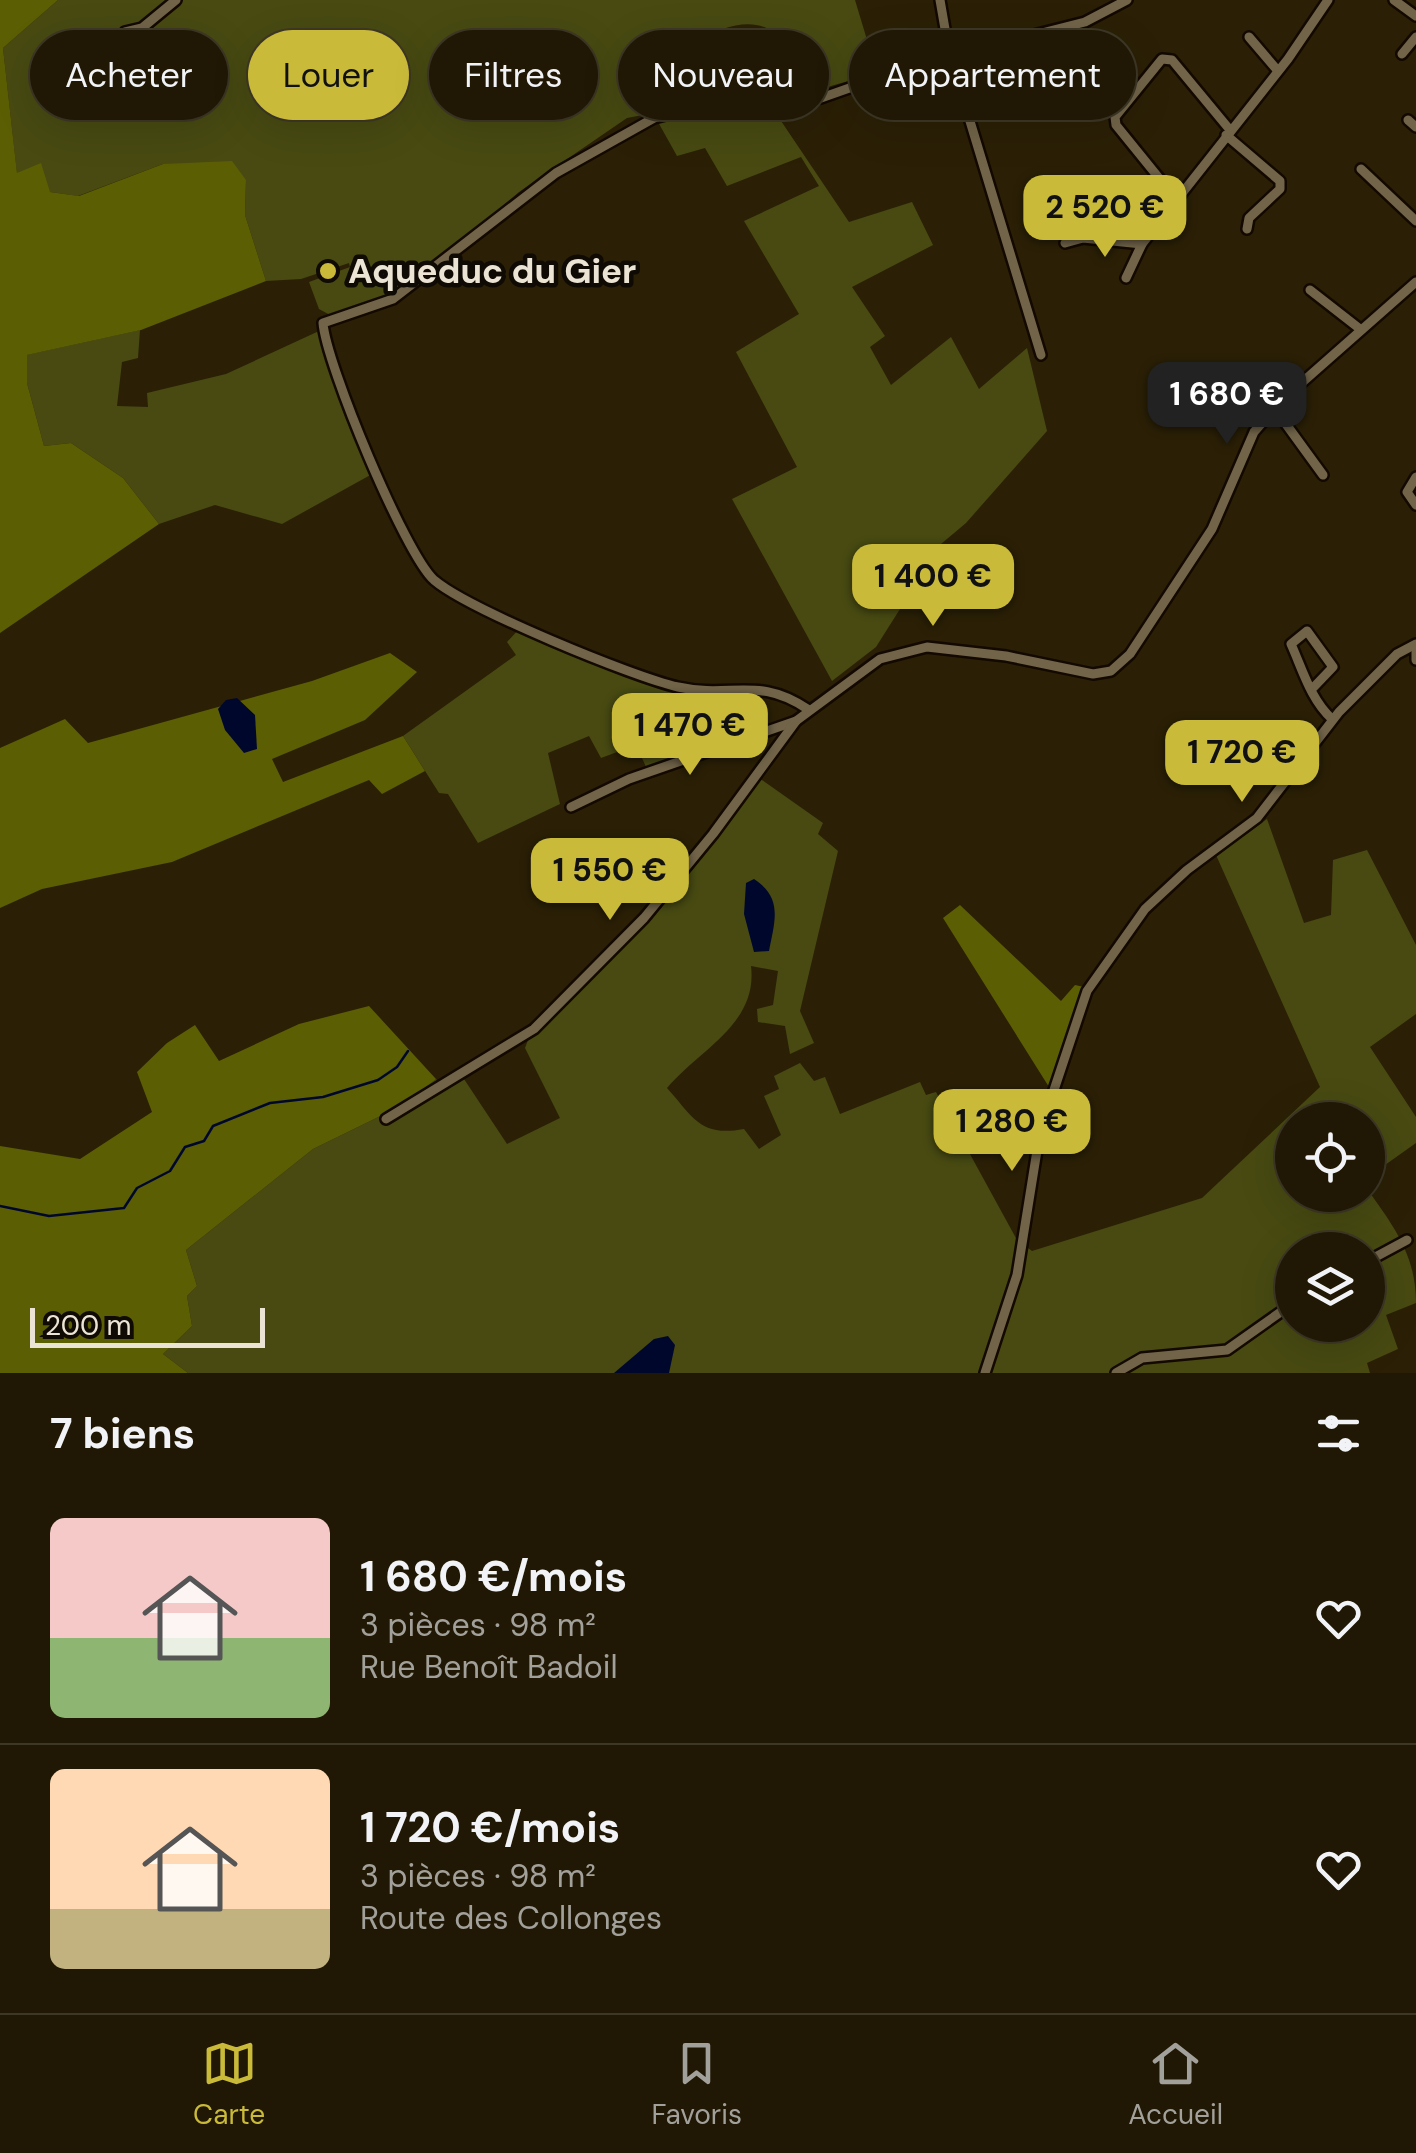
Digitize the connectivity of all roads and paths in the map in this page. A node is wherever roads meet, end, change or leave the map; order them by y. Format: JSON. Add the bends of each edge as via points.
{"nodes":[{"id":1,"x":176,"y":0,"type":"edge"},
{"id":2,"x":940,"y":0,"type":"edge"},
{"id":3,"x":1127,"y":0,"type":"edge"},
{"id":4,"x":1328,"y":0,"type":"edge"},
{"id":5,"x":1394,"y":0,"type":"edge"},
{"id":6,"x":1416,"y":16,"type":"edge"},
{"id":7,"x":134,"y":30,"type":"edge"},
{"id":8,"x":946,"y":30,"type":"edge"},
{"id":9,"x":1054,"y":30,"type":"edge"},
{"id":10,"x":1416,"y":36,"type":"edge"},
{"id":11,"x":1250,"y":37,"type":"dead end"},
{"id":12,"x":1402,"y":54,"type":"dead end"},
{"id":13,"x":1278,"y":71,"type":"junction"},
{"id":14,"x":849,"y":89,"type":"edge"},
{"id":15,"x":971,"y":120,"type":"edge"},
{"id":16,"x":1228,"y":133,"type":"junction"},
{"id":17,"x":1362,"y":169,"type":"dead end"},
{"id":18,"x":1176,"y":199,"type":"junction"},
{"id":19,"x":1416,"y":221,"type":"edge"},
{"id":20,"x":1247,"y":229,"type":"dead end"},
{"id":21,"x":1065,"y":244,"type":"dead end"},
{"id":22,"x":1142,"y":244,"type":"junction"},
{"id":23,"x":1126,"y":278,"type":"dead end"},
{"id":24,"x":1416,"y":282,"type":"edge"},
{"id":25,"x":1310,"y":290,"type":"dead end"},
{"id":26,"x":1360,"y":329,"type":"junction"},
{"id":27,"x":1040,"y":356,"type":"dead end"},
{"id":28,"x":1275,"y":408,"type":"junction"},
{"id":29,"x":1323,"y":475,"type":"dead end"},
{"id":30,"x":1416,"y":477,"type":"edge"},
{"id":31,"x":1416,"y":505,"type":"edge"},
{"id":32,"x":1416,"y":644,"type":"edge"},
{"id":33,"x":1416,"y":652,"type":"edge"},
{"id":34,"x":1416,"y":660,"type":"edge"},
{"id":35,"x":1311,"y":690,"type":"junction"},
{"id":36,"x":809,"y":710,"type":"junction"},
{"id":37,"x":1332,"y":719,"type":"junction"},
{"id":38,"x":796,"y":721,"type":"junction"},
{"id":39,"x":571,"y":807,"type":"dead end"},
{"id":40,"x":386,"y":1118,"type":"dead end"},
{"id":41,"x":1407,"y":1240,"type":"dead end"},
{"id":42,"x":1385,"y":1252,"type":"edge"},
{"id":43,"x":1275,"y":1316,"type":"edge"},
{"id":44,"x":985,"y":1373,"type":"edge"},
{"id":45,"x":1116,"y":1373,"type":"edge"}],
"edges":[{"from":1,"to":7,"type":"street"},
{"from":2,"to":8,"type":"street"},
{"from":3,"to":9,"type":"street"},
{"from":4,"to":13,"type":"street"},
{"from":5,"to":6,"type":"street"},
{"from":10,"to":12,"type":"street"},
{"from":11,"to":13,"type":"street"},
{"from":13,"to":16,"type":"street"},
{"from":14,"to":36,"type":"street","via":[[654,118],[556,173],[393,299],[324,323],[334,374],[434,580],[482,608],[657,681],[707,692],[771,689]]},
{"from":15,"to":27,"type":"street"},
{"from":16,"to":18,"type":"street"},
{"from":16,"to":18,"type":"street","via":[[1172,60],[1162,59],[1116,124]]},
{"from":16,"to":20,"type":"street","via":[[1280,181]]},
{"from":17,"to":19,"type":"street"},
{"from":18,"to":22,"type":"street"},
{"from":21,"to":22,"type":"street","via":[[1083,238]]},
{"from":22,"to":23,"type":"street"},
{"from":24,"to":26,"type":"street"},
{"from":25,"to":26,"type":"street"},
{"from":26,"to":28,"type":"street"},
{"from":28,"to":29,"type":"street"},
{"from":28,"to":36,"type":"street","via":[[1254,432],[1212,529],[1112,671],[902,650]]},
{"from":30,"to":31,"type":"street","via":[[1407,492]]},
{"from":32,"to":37,"type":"street","via":[[1397,654]]},
{"from":33,"to":34,"type":"street"},
{"from":35,"to":35,"type":"street","via":[[1291,644],[1308,631],[1334,667]]},
{"from":35,"to":37,"type":"street"},
{"from":36,"to":38,"type":"street"},
{"from":37,"to":44,"type":"street","via":[[1258,818],[1145,910],[1087,991],[1040,1132],[1017,1275]]},
{"from":38,"to":39,"type":"street","via":[[629,778]]},
{"from":38,"to":40,"type":"street","via":[[644,918],[534,1029]]},
{"from":41,"to":42,"type":"street"},
{"from":43,"to":45,"type":"street","via":[[1227,1350],[1142,1358]]}]}
